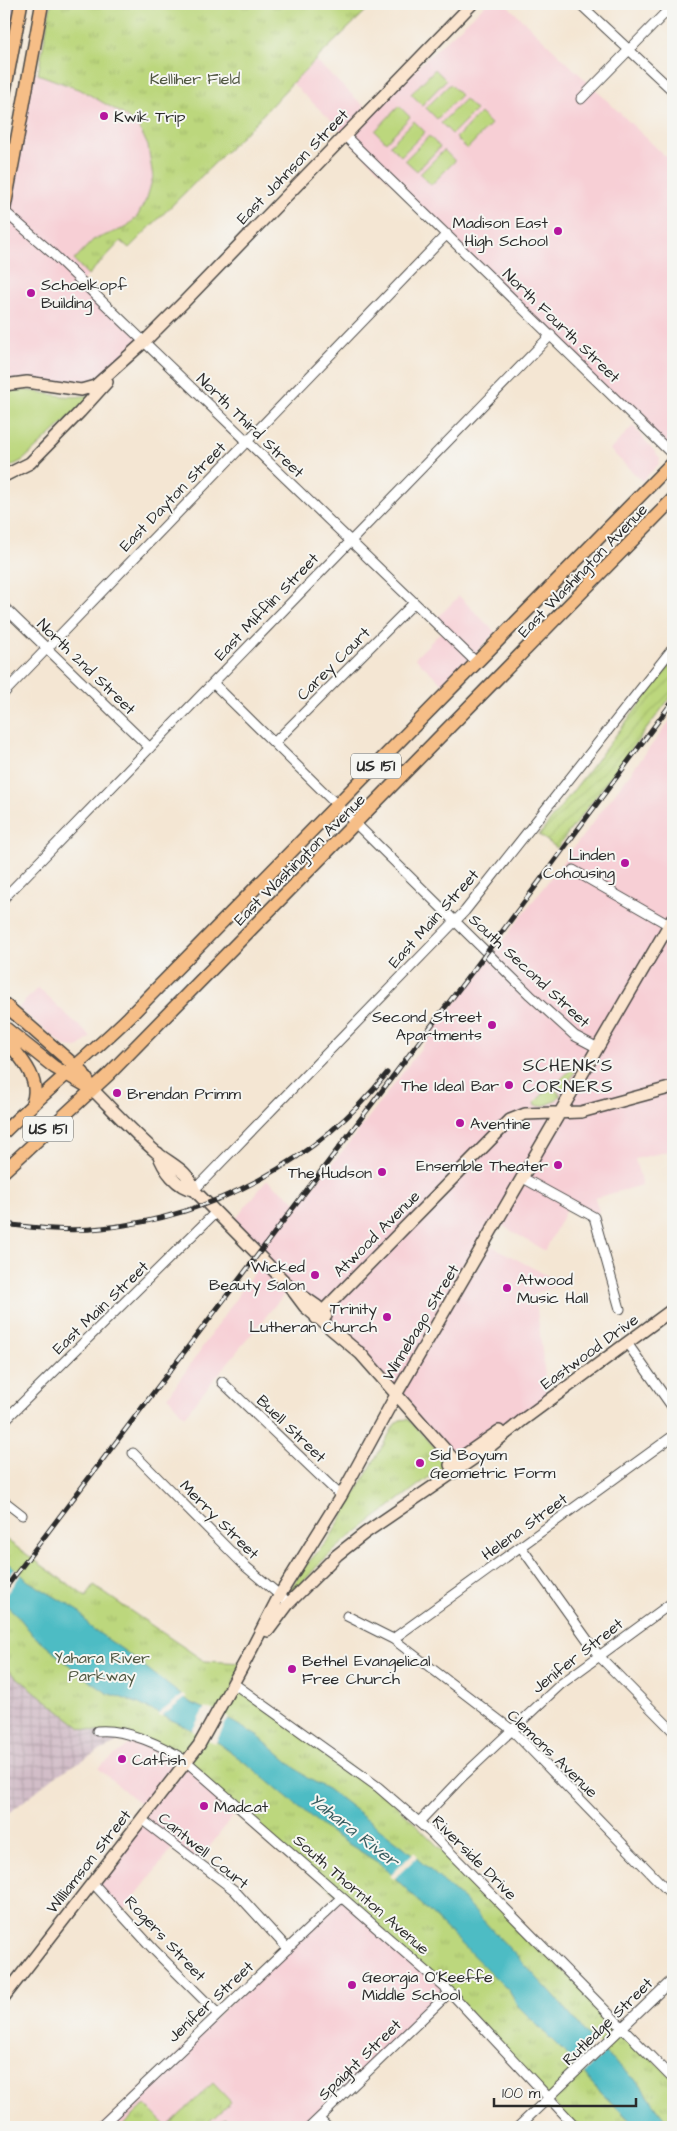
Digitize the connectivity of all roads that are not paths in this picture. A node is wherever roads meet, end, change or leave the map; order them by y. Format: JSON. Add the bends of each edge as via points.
{"nodes":[{"id":1,"x":21,"y":4,"type":"edge"},
{"id":2,"x":42,"y":4,"type":"edge"},
{"id":3,"x":472,"y":4,"type":"edge"},
{"id":4,"x":580,"y":4,"type":"edge"},
{"id":5,"x":673,"y":5,"type":"edge"},
{"id":6,"x":630,"y":49,"type":"junction"},
{"id":7,"x":673,"y":92,"type":"edge"},
{"id":8,"x":4,"y":94,"type":"edge"},
{"id":9,"x":581,"y":100,"type":"dead end"},
{"id":10,"x":344,"y":135,"type":"junction"},
{"id":11,"x":4,"y":210,"type":"edge"},
{"id":12,"x":447,"y":234,"type":"junction"},
{"id":13,"x":551,"y":335,"type":"junction"},
{"id":14,"x":144,"y":342,"type":"junction"},
{"id":15,"x":135,"y":350,"type":"junction"},
{"id":16,"x":4,"y":385,"type":"edge"},
{"id":17,"x":246,"y":441,"type":"junction"},
{"id":18,"x":673,"y":454,"type":"edge"},
{"id":19,"x":673,"y":462,"type":"edge"},
{"id":20,"x":4,"y":476,"type":"edge"},
{"id":21,"x":673,"y":500,"type":"edge"},
{"id":22,"x":349,"y":542,"type":"junction"},
{"id":23,"x":414,"y":604,"type":"junction"},
{"id":24,"x":4,"y":607,"type":"edge"},
{"id":25,"x":47,"y":648,"type":"junction"},
{"id":26,"x":673,"y":648,"type":"edge"},
{"id":27,"x":476,"y":663,"type":"junction"},
{"id":28,"x":214,"y":684,"type":"junction"},
{"id":29,"x":4,"y":693,"type":"edge"},
{"id":30,"x":274,"y":743,"type":"junction"},
{"id":31,"x":150,"y":748,"type":"junction"},
{"id":32,"x":337,"y":805,"type":"junction"},
{"id":33,"x":356,"y":824,"type":"junction"},
{"id":34,"x":573,"y":870,"type":"dead end"},
{"id":35,"x":4,"y":898,"type":"edge"},
{"id":36,"x":456,"y":920,"type":"junction"},
{"id":37,"x":671,"y":922,"type":"edge"},
{"id":38,"x":4,"y":1004,"type":"edge"},
{"id":39,"x":4,"y":1027,"type":"edge"},
{"id":40,"x":4,"y":1037,"type":"edge"},
{"id":41,"x":598,"y":1048,"type":"junction"},
{"id":42,"x":75,"y":1066,"type":"junction"},
{"id":43,"x":65,"y":1074,"type":"junction"},
{"id":44,"x":673,"y":1086,"type":"edge"},
{"id":45,"x":92,"y":1089,"type":"junction"},
{"id":46,"x":32,"y":1104,"type":"junction"},
{"id":47,"x":560,"y":1113,"type":"junction"},
{"id":48,"x":4,"y":1132,"type":"edge"},
{"id":49,"x":4,"y":1171,"type":"edge"},
{"id":50,"x":523,"y":1178,"type":"junction"},
{"id":51,"x":194,"y":1190,"type":"junction"},
{"id":52,"x":215,"y":1213,"type":"junction"},
{"id":53,"x":620,"y":1308,"type":"dead end"},
{"id":54,"x":673,"y":1309,"type":"edge"},
{"id":55,"x":319,"y":1314,"type":"junction"},
{"id":56,"x":627,"y":1343,"type":"junction"},
{"id":57,"x":222,"y":1382,"type":"dead end"},
{"id":58,"x":397,"y":1393,"type":"junction"},
{"id":59,"x":673,"y":1408,"type":"edge"},
{"id":60,"x":524,"y":1419,"type":"junction"},
{"id":61,"x":4,"y":1421,"type":"edge"},
{"id":62,"x":673,"y":1436,"type":"edge"},
{"id":63,"x":133,"y":1453,"type":"dead end"},
{"id":64,"x":455,"y":1461,"type":"junction"},
{"id":65,"x":341,"y":1496,"type":"junction"},
{"id":66,"x":4,"y":1501,"type":"edge"},
{"id":67,"x":395,"y":1511,"type":"junction"},
{"id":68,"x":22,"y":1514,"type":"dead end"},
{"id":69,"x":521,"y":1547,"type":"junction"},
{"id":70,"x":280,"y":1596,"type":"junction"},
{"id":71,"x":673,"y":1602,"type":"edge"},
{"id":72,"x":289,"y":1603,"type":"junction"},
{"id":73,"x":347,"y":1616,"type":"dead end"},
{"id":74,"x":393,"y":1640,"type":"junction"},
{"id":75,"x":599,"y":1656,"type":"junction"},
{"id":76,"x":248,"y":1658,"type":"junction"},
{"id":77,"x":233,"y":1683,"type":"junction"},
{"id":78,"x":512,"y":1730,"type":"junction"},
{"id":79,"x":97,"y":1731,"type":"dead end"},
{"id":80,"x":673,"y":1731,"type":"edge"},
{"id":81,"x":199,"y":1745,"type":"joint"},
{"id":82,"x":187,"y":1762,"type":"junction"},
{"id":83,"x":141,"y":1819,"type":"junction"},
{"id":84,"x":419,"y":1822,"type":"junction"},
{"id":85,"x":92,"y":1882,"type":"junction"},
{"id":86,"x":673,"y":1896,"type":"edge"},
{"id":87,"x":341,"y":1898,"type":"junction"},
{"id":88,"x":288,"y":1949,"type":"junction"},
{"id":89,"x":673,"y":1979,"type":"edge"},
{"id":90,"x":450,"y":1992,"type":"junction"},
{"id":91,"x":4,"y":1997,"type":"edge"},
{"id":92,"x":218,"y":2014,"type":"junction"},
{"id":93,"x":622,"y":2027,"type":"junction"},
{"id":94,"x":673,"y":2079,"type":"edge"},
{"id":95,"x":548,"y":2098,"type":"junction"},
{"id":96,"x":319,"y":2119,"type":"junction"},
{"id":97,"x":100,"y":2127,"type":"edge"},
{"id":98,"x":310,"y":2127,"type":"edge"},
{"id":99,"x":327,"y":2127,"type":"edge"},
{"id":100,"x":518,"y":2127,"type":"edge"},
{"id":101,"x":576,"y":2127,"type":"edge"}],
"edges":[{"from":1,"to":8,"type":"main road"},
{"from":2,"to":11,"type":"main road"},
{"from":3,"to":10,"type":"street","name":"East Johnson Street"},
{"from":4,"to":6,"type":"street"},
{"from":5,"to":6,"type":"street"},
{"from":6,"to":7,"type":"street"},
{"from":6,"to":9,"type":"street"},
{"from":10,"to":12,"type":"street","name":"North Fourth Street"},
{"from":10,"to":14,"type":"street","name":"East Johnson Street"},
{"from":11,"to":14,"type":"street","name":"North Third Street"},
{"from":12,"to":13,"type":"street","name":"North Fourth Street"},
{"from":12,"to":17,"type":"street","name":"East Dayton Street"},
{"from":13,"to":18,"type":"street","name":"North Fourth Street"},
{"from":13,"to":22,"type":"street","name":"East Mifflin Street"},
{"from":14,"to":15,"type":"street","name":"East Johnson Street"},
{"from":14,"to":17,"type":"street","name":"North Third Street"},
{"from":15,"to":16,"type":"street","name":"East Johnson Street","via":[[95,386],[81,390],[27,382]]},
{"from":15,"to":20,"type":"street","name":"East Johnson Street","via":[[30,463]]},
{"from":17,"to":22,"type":"street","name":"North Third Street"},
{"from":17,"to":25,"type":"street","name":"East Dayton Street"},
{"from":19,"to":27,"type":"main road","name":"East Washington Avenue","number":"US 151"},
{"from":21,"to":33,"type":"main road","name":"East Washington Avenue","number":"US 151"},
{"from":22,"to":23,"type":"street","name":"North Third Street"},
{"from":22,"to":28,"type":"street","name":"East Mifflin Street"},
{"from":23,"to":27,"type":"street","name":"North Third Street"},
{"from":23,"to":30,"type":"street","name":"Carey Court"},
{"from":24,"to":25,"type":"street","name":"North 2nd Street"},
{"from":25,"to":29,"type":"street","name":"East Dayton Street"},
{"from":25,"to":31,"type":"street","name":"North 2nd Street"},
{"from":26,"to":36,"type":"street","name":"East Main Street"},
{"from":27,"to":32,"type":"main road","name":"East Washington Avenue","number":"US 151"},
{"from":28,"to":30,"type":"street","name":"South Second Street"},
{"from":28,"to":31,"type":"street","name":"East Mifflin Street"},
{"from":30,"to":32,"type":"street","name":"South Second Street"},
{"from":31,"to":35,"type":"street","name":"East Mifflin Street"},
{"from":32,"to":33,"type":"street","name":"South Second Street"},
{"from":32,"to":42,"type":"main road","name":"East Washington Avenue","number":"US 151","via":[[122,1024]]},
{"from":33,"to":36,"type":"street","name":"South Second Street"},
{"from":33,"to":45,"type":"main road","name":"East Washington Avenue","number":"US 151"},
{"from":34,"to":37,"type":"street"},
{"from":36,"to":41,"type":"street","name":"South Second Street","via":[[571,1033]]},
{"from":36,"to":51,"type":"street","name":"East Main Street"},
{"from":37,"to":41,"type":"street","name":"Winnebago Street"},
{"from":38,"to":42,"type":"main road"},
{"from":39,"to":43,"type":"main road"},
{"from":40,"to":46,"type":"main road","via":[[34,1080]]},
{"from":41,"to":47,"type":"street","name":"Winnebago Street"},
{"from":42,"to":43,"type":"main road","name":"East Washington Avenue","number":"US 151"},
{"from":42,"to":45,"type":"main road","via":[[85,1074]]},
{"from":43,"to":45,"type":"main road"},
{"from":43,"to":46,"type":"main road","name":"East Washington Avenue","number":"US 151"},
{"from":44,"to":47,"type":"street","name":"Atwood Avenue","via":[[581,1112]]},
{"from":45,"to":49,"type":"main road","name":"East Washington Avenue","number":"US 151"},
{"from":45,"to":51,"type":"street","via":[[158,1153],[164,1169],[184,1187]]},
{"from":46,"to":48,"type":"main road","name":"East Washington Avenue","number":"US 151"},
{"from":47,"to":50,"type":"street","name":"Winnebago Street"},
{"from":47,"to":55,"type":"street","name":"Atwood Avenue","via":[[524,1114],[510,1120]]},
{"from":50,"to":53,"type":"street","via":[[594,1217]]},
{"from":50,"to":58,"type":"street","name":"Winnebago Street"},
{"from":51,"to":52,"type":"street"},
{"from":52,"to":55,"type":"street"},
{"from":52,"to":61,"type":"street","name":"East Main Street"},
{"from":54,"to":56,"type":"street","name":"Eastwood Drive"},
{"from":55,"to":58,"type":"street"},
{"from":56,"to":59,"type":"street"},
{"from":56,"to":60,"type":"street","name":"Eastwood Drive"},
{"from":57,"to":65,"type":"street","name":"Buell Street"},
{"from":58,"to":64,"type":"street"},
{"from":58,"to":65,"type":"street","name":"Winnebago Street"},
{"from":60,"to":64,"type":"street","name":"Eastwood Drive","via":[[501,1430]]},
{"from":60,"to":67,"type":"street","name":"Eastwood Drive","via":[[482,1453]]},
{"from":62,"to":69,"type":"street","name":"Helena Street"},
{"from":63,"to":70,"type":"street","name":"Merry Street","via":[[245,1566]]},
{"from":64,"to":67,"type":"street","name":"Eastwood Drive","via":[[407,1497]]},
{"from":65,"to":70,"type":"street","name":"Winnebago Street"},
{"from":66,"to":68,"type":"street"},
{"from":67,"to":72,"type":"street","name":"Eastwood Drive","via":[[337,1556]]},
{"from":69,"to":74,"type":"street","name":"Helena Street"},
{"from":69,"to":75,"type":"street"},
{"from":70,"to":72,"type":"street","name":"Merry Street"},
{"from":70,"to":76,"type":"street","name":"Winnebago Street"},
{"from":71,"to":75,"type":"street","name":"Jenifer Street"},
{"from":72,"to":76,"type":"street","name":"Eastwood Drive"},
{"from":73,"to":74,"type":"street","name":"Clemons Avenue"},
{"from":74,"to":78,"type":"street","name":"Clemons Avenue"},
{"from":75,"to":78,"type":"street","name":"Jenifer Street","via":[[560,1684]]},
{"from":75,"to":80,"type":"street"},
{"from":76,"to":77,"type":"street","name":"Winnebago Street"},
{"from":77,"to":81,"type":"street","name":"Winnebago Street"},
{"from":77,"to":84,"type":"street","name":"Riverside Drive","via":[[378,1787]]},
{"from":78,"to":84,"type":"street","name":"Jenifer Street"},
{"from":78,"to":86,"type":"street","name":"Clemons Avenue"},
{"from":79,"to":82,"type":"street","name":"South Thornton Avenue","via":[[131,1736],[170,1750]]},
{"from":81,"to":82,"type":"street","name":"Williamson Street"},
{"from":82,"to":83,"type":"street","name":"Williamson Street"},
{"from":82,"to":87,"type":"street","name":"South Thornton Avenue"},
{"from":83,"to":85,"type":"street","name":"Williamson Street"},
{"from":83,"to":88,"type":"street","name":"Cantwell Court","via":[[234,1890]]},
{"from":84,"to":93,"type":"street","name":"Riverside Drive"},
{"from":85,"to":91,"type":"street","name":"Williamson Street"},
{"from":85,"to":92,"type":"street","name":"Rogers Street"},
{"from":87,"to":88,"type":"street","name":"Jenifer Street"},
{"from":87,"to":90,"type":"street","name":"South Thornton Avenue"},
{"from":88,"to":92,"type":"street","name":"Jenifer Street"},
{"from":89,"to":93,"type":"street","name":"Rutledge Street"},
{"from":90,"to":95,"type":"street","name":"South Thornton Avenue"},
{"from":90,"to":96,"type":"street","name":"Spaight Street"},
{"from":92,"to":97,"type":"street","name":"Jenifer Street"},
{"from":93,"to":94,"type":"street","name":"Riverside Drive"},
{"from":93,"to":95,"type":"street","name":"Rutledge Street"},
{"from":95,"to":100,"type":"street","name":"Rutledge Street"},
{"from":95,"to":101,"type":"street","name":"South Thornton Avenue"},
{"from":96,"to":98,"type":"street","name":"Spaight Street"},
{"from":96,"to":99,"type":"street"}]}
